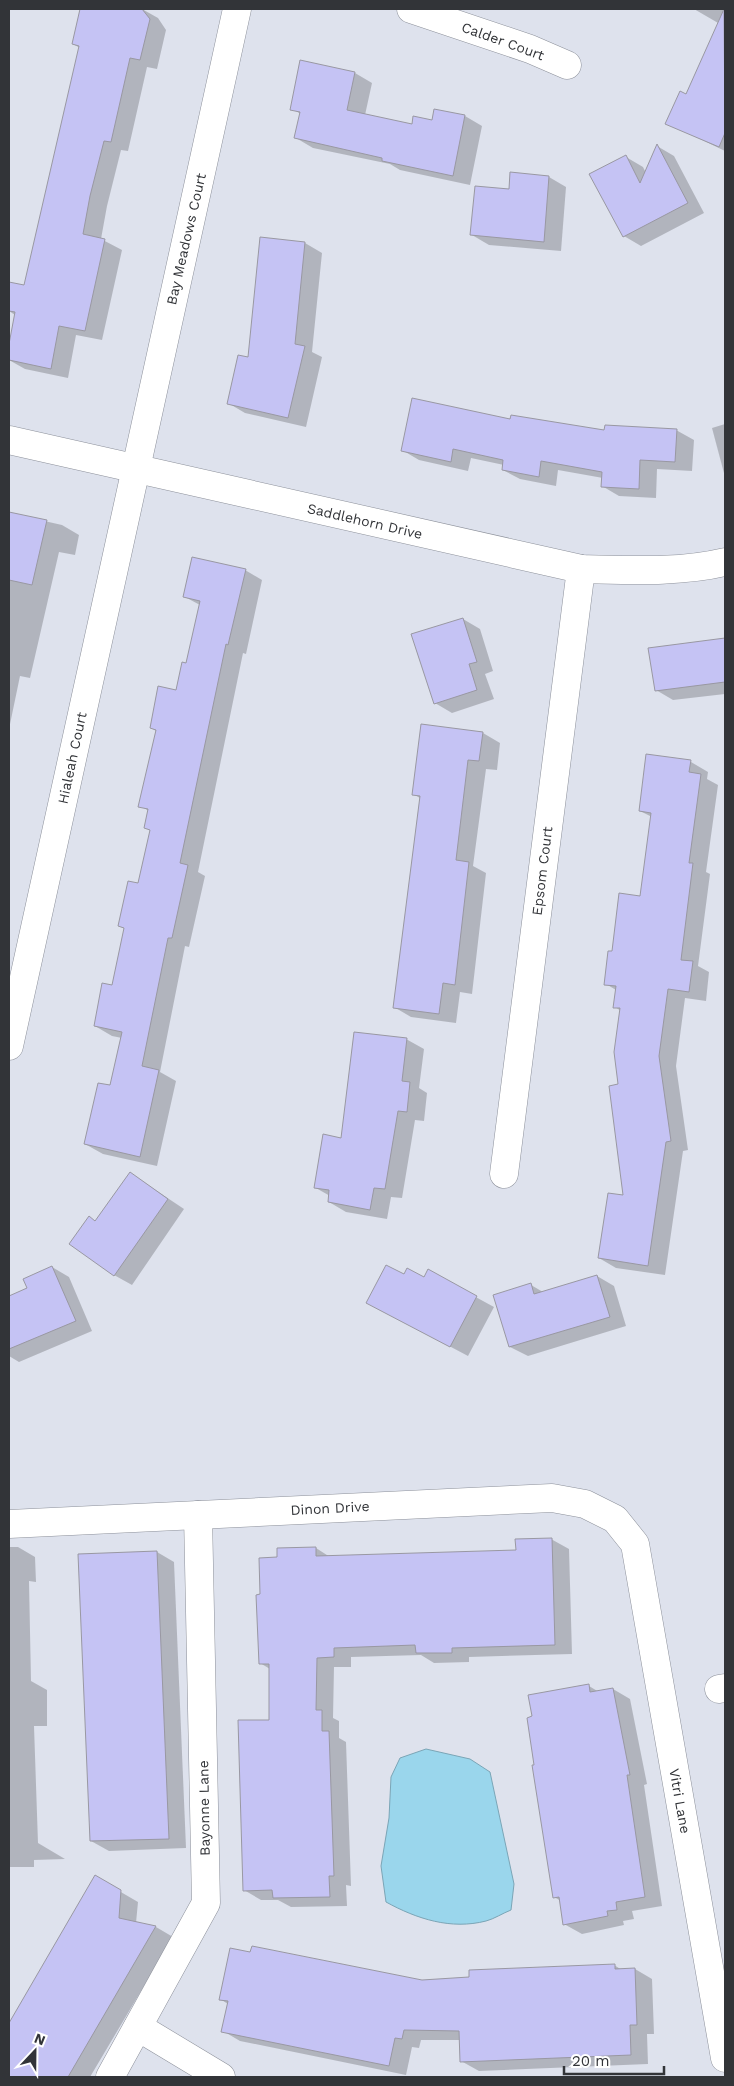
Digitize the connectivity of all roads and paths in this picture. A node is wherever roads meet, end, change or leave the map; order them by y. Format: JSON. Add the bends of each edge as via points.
{"nodes":[{"id":1,"x":237,"y":9,"type":"edge"},
{"id":2,"x":411,"y":9,"type":"edge"},
{"id":3,"x":567,"y":65,"type":"dead end"},
{"id":4,"x":9,"y":440,"type":"edge"},
{"id":5,"x":135,"y":470,"type":"junction"},
{"id":6,"x":725,"y":562,"type":"edge"},
{"id":7,"x":581,"y":569,"type":"junction"},
{"id":8,"x":9,"y":1046,"type":"edge"},
{"id":9,"x":504,"y":1174,"type":"dead end"},
{"id":10,"x":198,"y":1515,"type":"junction"},
{"id":11,"x":9,"y":1524,"type":"edge"},
{"id":12,"x":635,"y":1544,"type":"joint"},
{"id":13,"x":138,"y":2027,"type":"junction"},
{"id":14,"x":725,"y":2058,"type":"edge"},
{"id":15,"x":110,"y":2077,"type":"edge"},
{"id":16,"x":221,"y":2077,"type":"edge"}],
"edges":[{"from":1,"to":5,"type":"street","name":"Bay Meadows Court"},
{"from":2,"to":3,"type":"street","name":"Calder Court","via":[[530,49]]},
{"from":4,"to":5,"type":"street","name":"Saddlehorn Drive"},
{"from":5,"to":7,"type":"street","name":"Saddlehorn Drive"},
{"from":5,"to":8,"type":"street","name":"Hialeah Court"},
{"from":6,"to":7,"type":"street","name":"Saddlehorn Drive","via":[[650,570]]},
{"from":7,"to":9,"type":"street","name":"Epsom Court"},
{"from":10,"to":11,"type":"street","name":"Dinon Drive"},
{"from":10,"to":12,"type":"street","name":"Dinon Drive","via":[[552,1498],[585,1504],[615,1518]]},
{"from":10,"to":13,"type":"street","name":"Bayonne Lane","via":[[206,1903]]},
{"from":12,"to":14,"type":"street","name":"Vitri Lane"},
{"from":13,"to":15,"type":"street","name":"Bayonne Lane"},
{"from":13,"to":16,"type":"street"}]}
